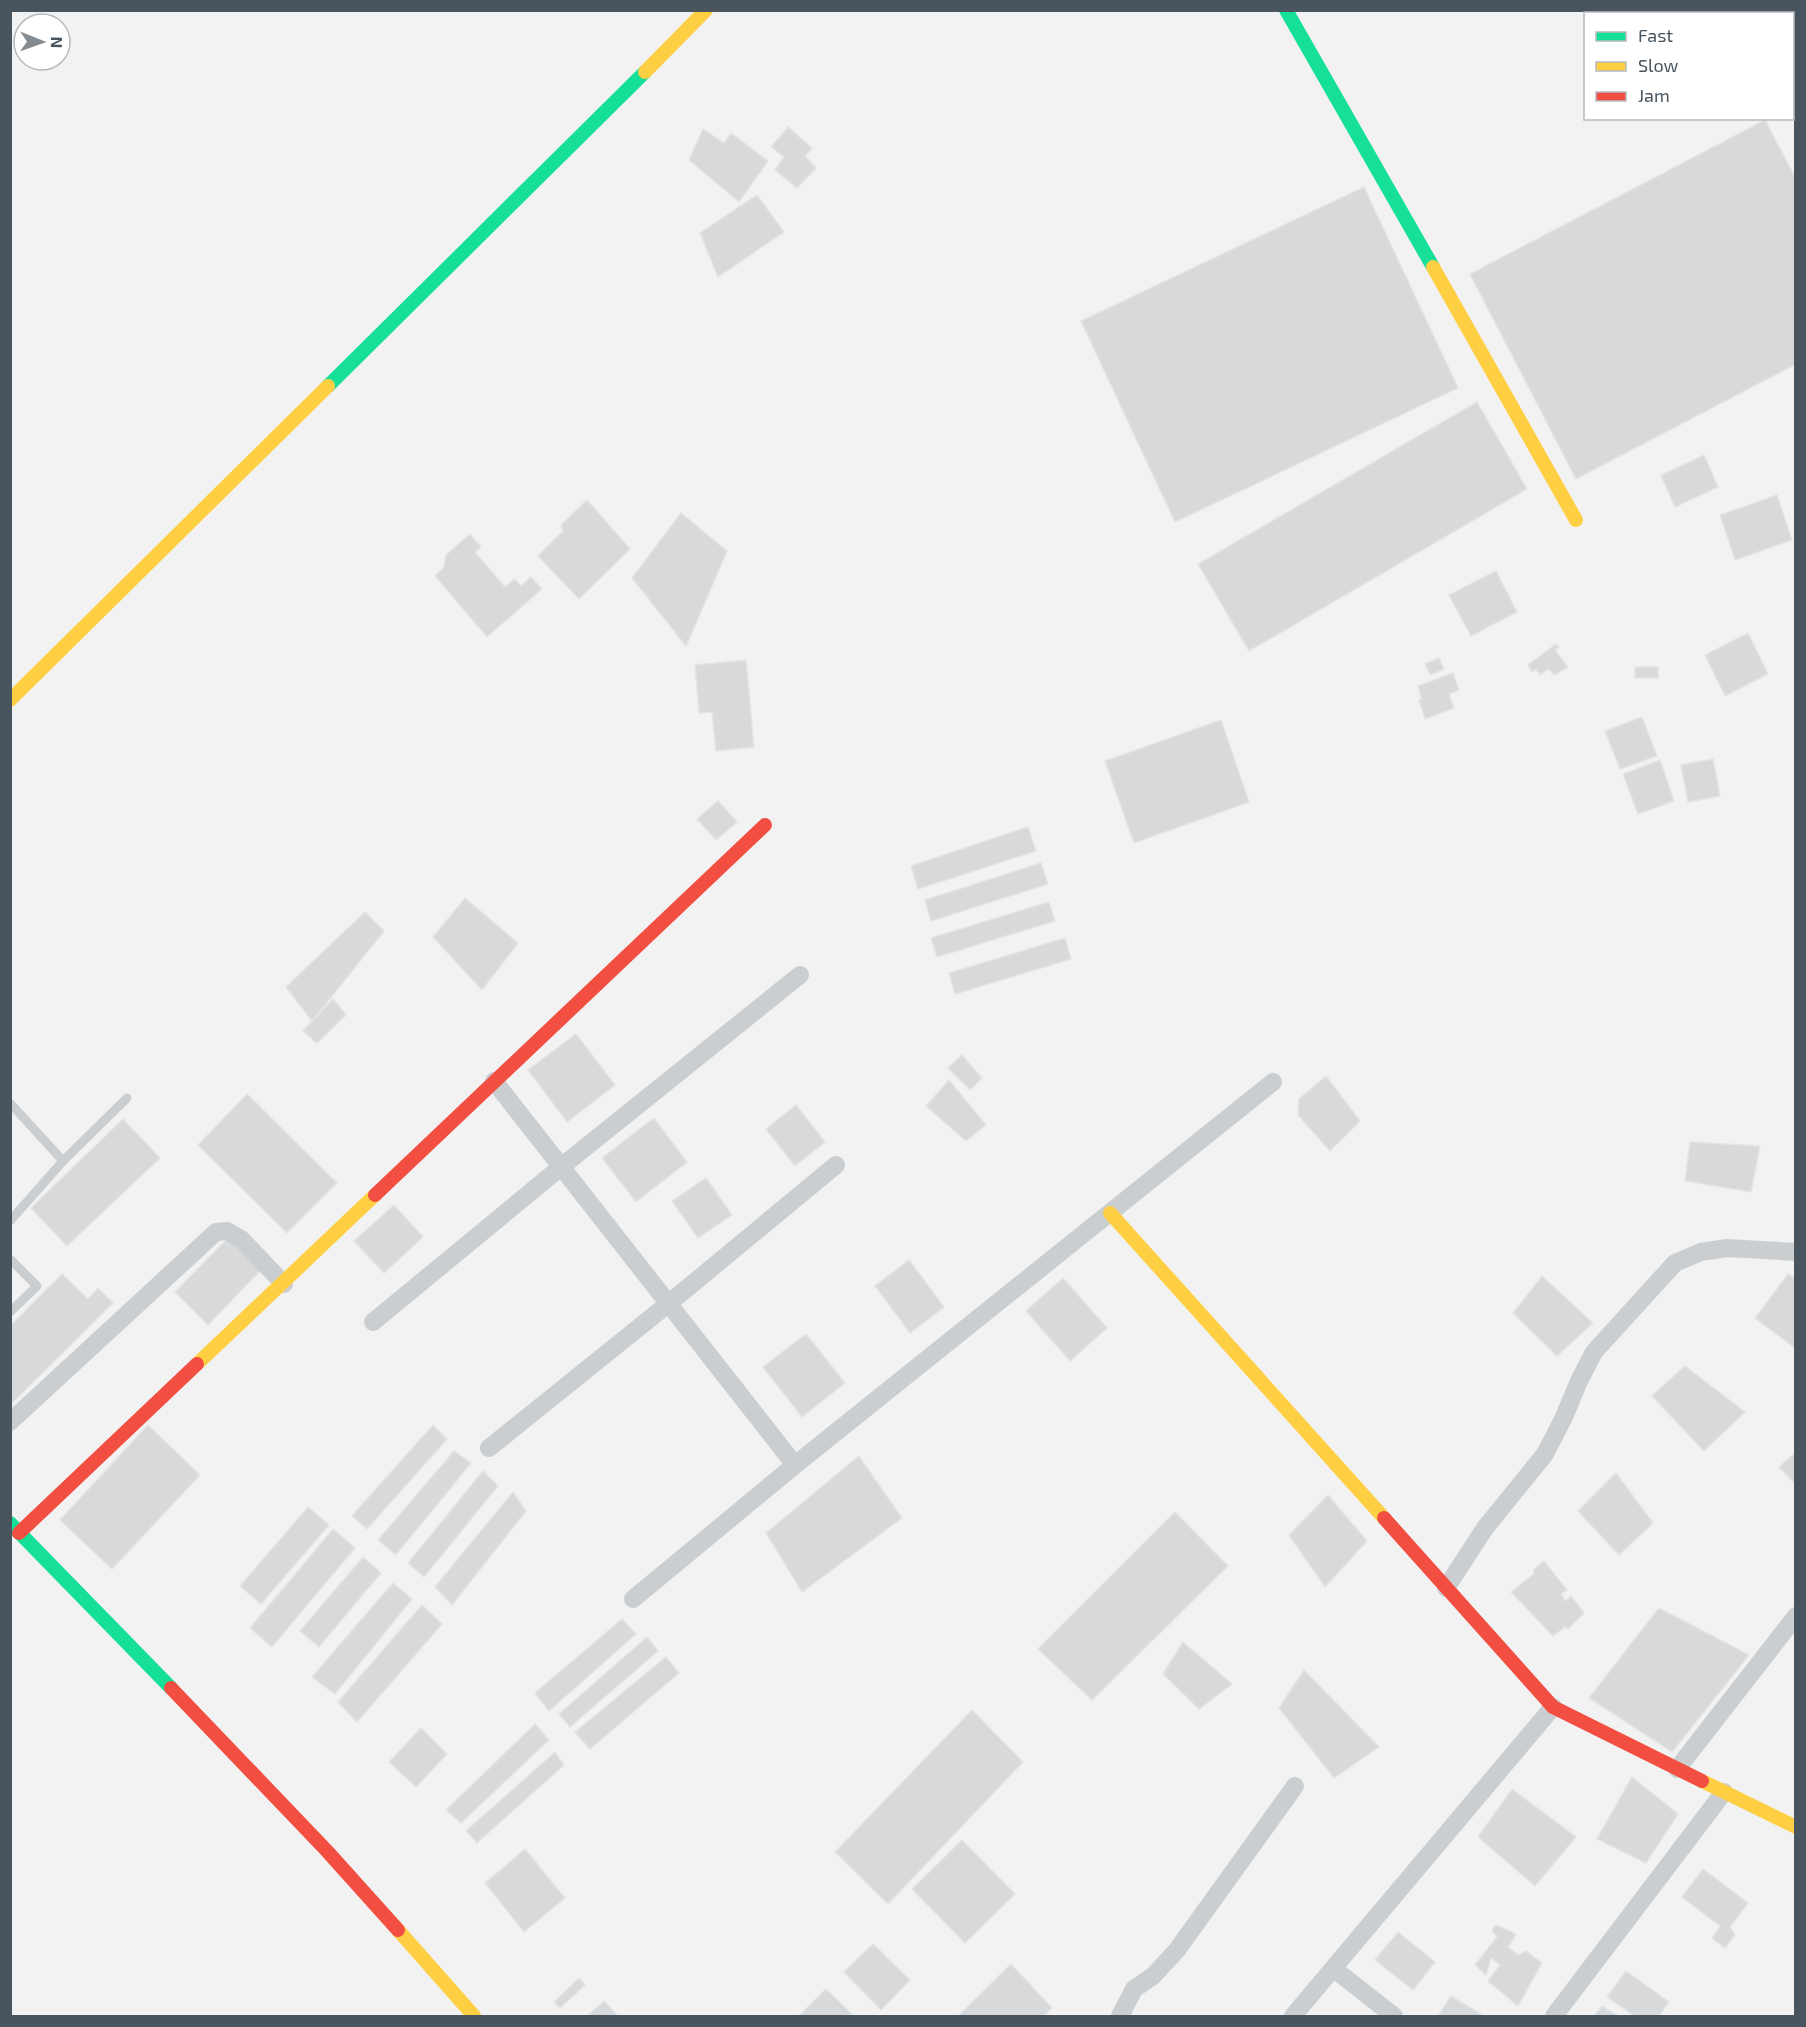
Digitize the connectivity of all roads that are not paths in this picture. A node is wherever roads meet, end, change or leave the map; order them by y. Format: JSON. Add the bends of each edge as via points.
{"nodes":[{"id":1,"x":706,"y":10,"type":"edge"},
{"id":2,"x":1286,"y":10,"type":"edge"},
{"id":3,"x":1576,"y":520,"type":"dead end"},
{"id":4,"x":10,"y":700,"type":"edge"},
{"id":5,"x":765,"y":825,"type":"dead end"},
{"id":6,"x":800,"y":975,"type":"dead end"},
{"id":7,"x":494,"y":1082,"type":"junction"},
{"id":8,"x":1273,"y":1082,"type":"dead end"},
{"id":9,"x":127,"y":1098,"type":"dead end"},
{"id":10,"x":10,"y":1103,"type":"edge"},
{"id":11,"x":63,"y":1161,"type":"junction"},
{"id":12,"x":836,"y":1165,"type":"dead end"},
{"id":13,"x":561,"y":1167,"type":"junction"},
{"id":14,"x":1110,"y":1213,"type":"junction"},
{"id":15,"x":10,"y":1221,"type":"edge"},
{"id":16,"x":1796,"y":1252,"type":"edge"},
{"id":17,"x":10,"y":1259,"type":"edge"},
{"id":18,"x":284,"y":1284,"type":"junction"},
{"id":19,"x":668,"y":1304,"type":"junction"},
{"id":20,"x":10,"y":1312,"type":"edge"},
{"id":21,"x":373,"y":1322,"type":"dead end"},
{"id":22,"x":10,"y":1422,"type":"edge"},
{"id":23,"x":489,"y":1448,"type":"dead end"},
{"id":24,"x":795,"y":1465,"type":"junction"},
{"id":25,"x":15,"y":1528,"type":"edge"},
{"id":26,"x":1446,"y":1588,"type":"junction"},
{"id":27,"x":633,"y":1599,"type":"dead end"},
{"id":28,"x":1796,"y":1616,"type":"edge"},
{"id":29,"x":1553,"y":1707,"type":"junction"},
{"id":30,"x":1677,"y":1769,"type":"junction"},
{"id":31,"x":1295,"y":1786,"type":"dead end"},
{"id":32,"x":1724,"y":1792,"type":"junction"},
{"id":33,"x":1796,"y":1827,"type":"edge"},
{"id":34,"x":1334,"y":1969,"type":"junction"},
{"id":35,"x":474,"y":2016,"type":"edge"},
{"id":36,"x":1119,"y":2016,"type":"edge"},
{"id":37,"x":1293,"y":2016,"type":"edge"},
{"id":38,"x":1394,"y":2016,"type":"edge"},
{"id":39,"x":1554,"y":2016,"type":"edge"}],
"edges":[{"from":1,"to":4,"type":"street"},
{"from":2,"to":3,"type":"street"},
{"from":5,"to":7,"type":"street"},
{"from":6,"to":13,"type":"street"},
{"from":7,"to":13,"type":"street"},
{"from":7,"to":18,"type":"street"},
{"from":8,"to":14,"type":"street"},
{"from":9,"to":11,"type":"lane"},
{"from":10,"to":11,"type":"lane"},
{"from":11,"to":15,"type":"lane"},
{"from":12,"to":19,"type":"street"},
{"from":13,"to":19,"type":"street"},
{"from":13,"to":21,"type":"street"},
{"from":14,"to":24,"type":"street"},
{"from":14,"to":26,"type":"street"},
{"from":16,"to":26,"type":"street","via":[[1727,1248],[1701,1252],[1675,1263],[1594,1352],[1545,1454],[1485,1528]]},
{"from":17,"to":20,"type":"lane","via":[[37,1286]]},
{"from":18,"to":22,"type":"street","via":[[241,1239],[227,1231],[216,1232]]},
{"from":18,"to":25,"type":"street"},
{"from":19,"to":23,"type":"street"},
{"from":19,"to":24,"type":"street"},
{"from":24,"to":27,"type":"street"},
{"from":25,"to":35,"type":"street","via":[[327,1851]]},
{"from":26,"to":29,"type":"street"},
{"from":28,"to":30,"type":"street"},
{"from":29,"to":30,"type":"street"},
{"from":29,"to":34,"type":"street"},
{"from":30,"to":32,"type":"street"},
{"from":31,"to":36,"type":"street","via":[[1177,1950],[1153,1976],[1134,1989]]},
{"from":32,"to":33,"type":"street"},
{"from":32,"to":39,"type":"street"},
{"from":34,"to":37,"type":"street"},
{"from":34,"to":38,"type":"street"}]}
